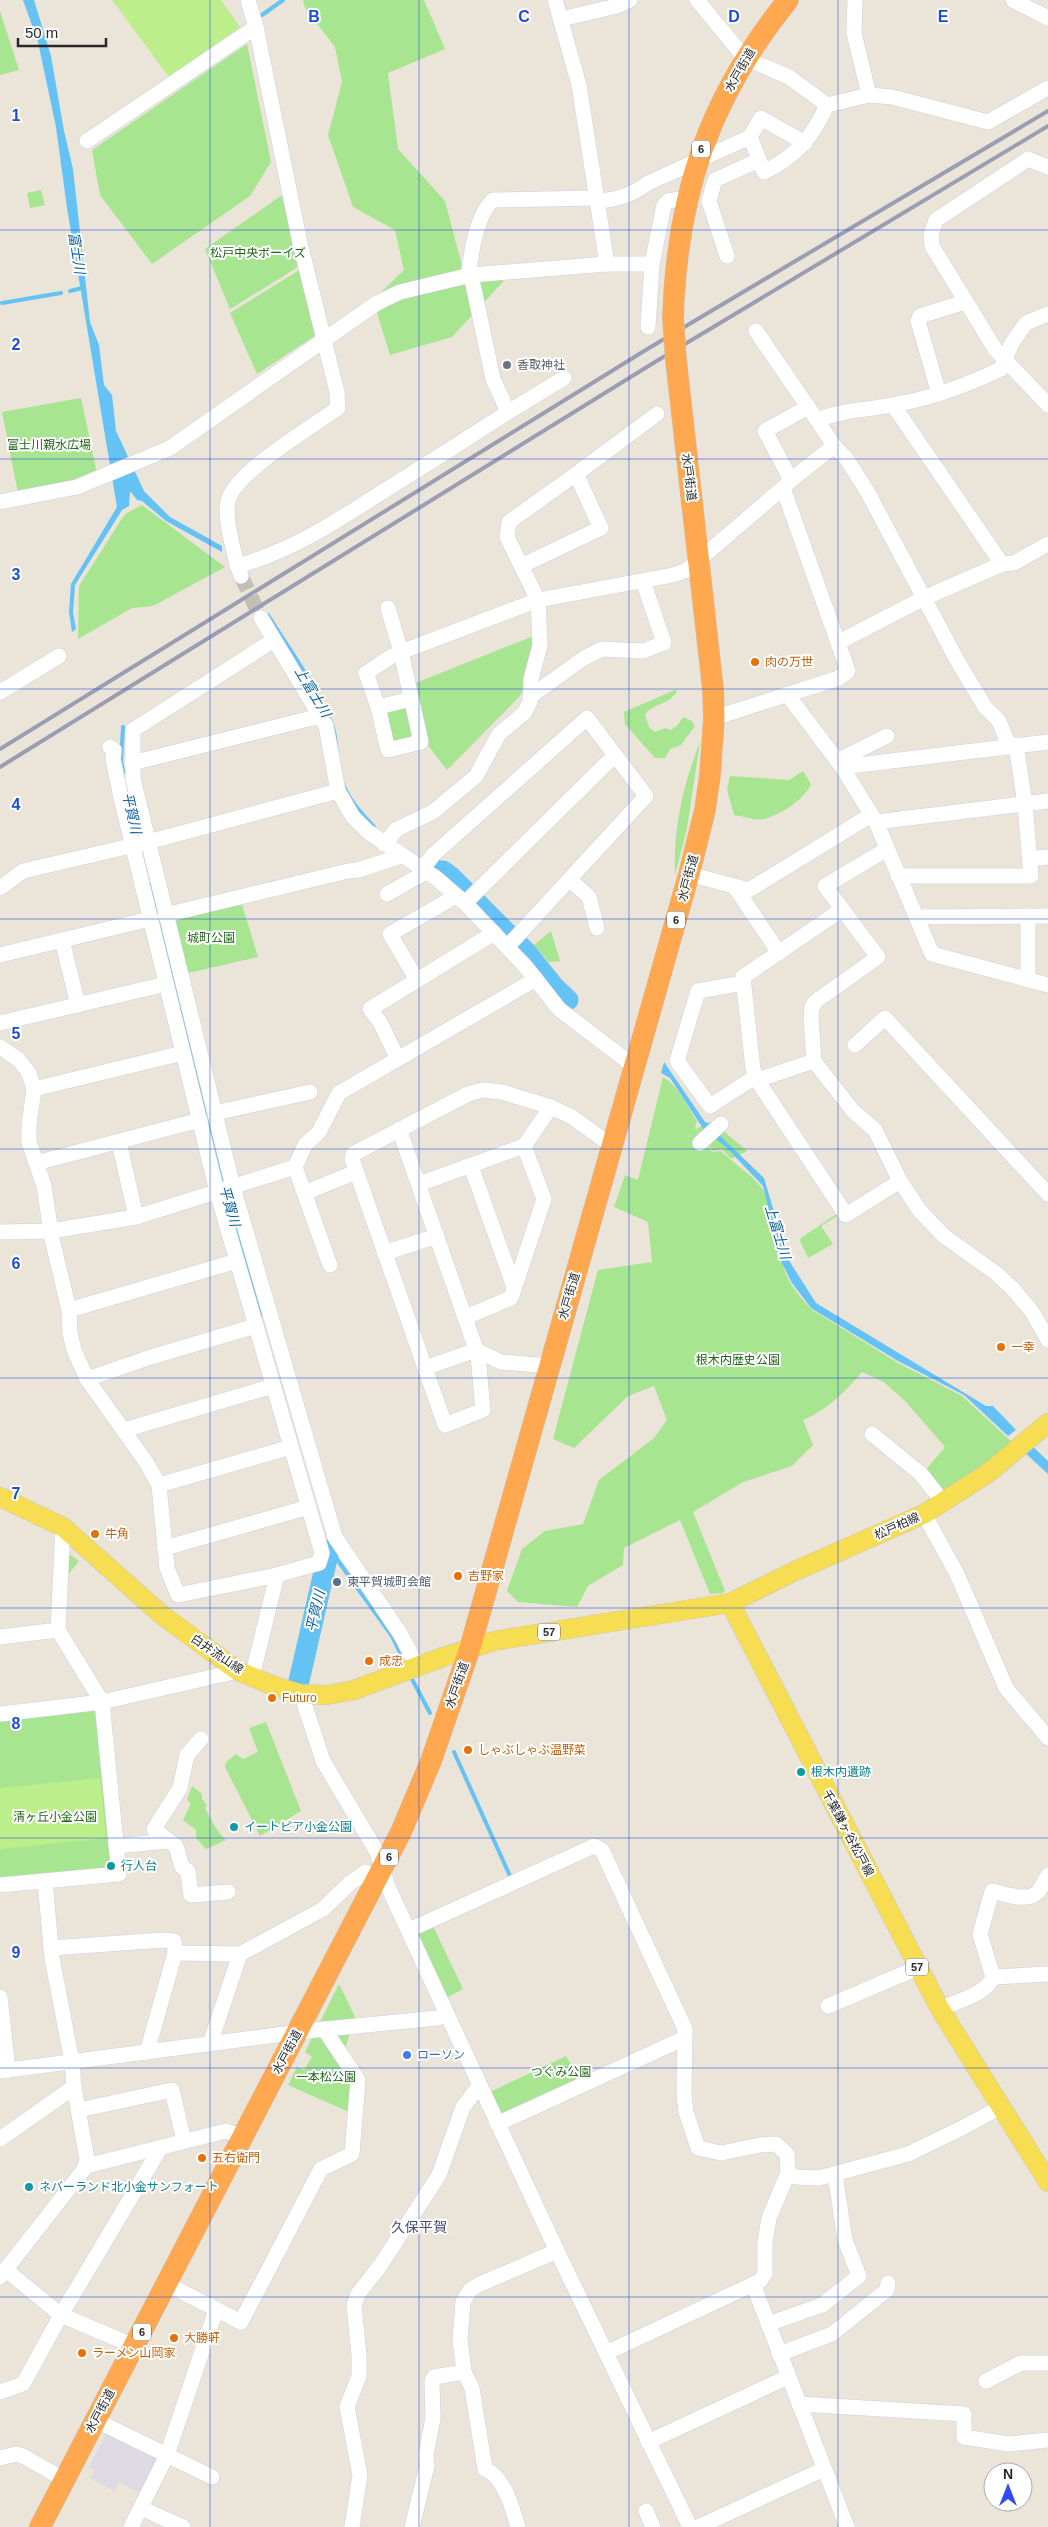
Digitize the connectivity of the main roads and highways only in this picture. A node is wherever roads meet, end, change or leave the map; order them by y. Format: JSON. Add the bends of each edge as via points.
{"nodes":[{"id":1,"x":788,"y":0,"type":"edge"},
{"id":2,"x":1048,"y":1423,"type":"edge"},
{"id":3,"x":0,"y":1497,"type":"edge"},
{"id":4,"x":730,"y":1603,"type":"junction"},
{"id":5,"x":470,"y":1648,"type":"junction"},
{"id":6,"x":1048,"y":2182,"type":"edge"},
{"id":7,"x":40,"y":2527,"type":"edge"}],
"edges":[{"from":1,"to":5,"type":"highway","name":"水戸街道","number":"6","bridge":true,"via":[[745,58],[716,114],[697,161],[678,240],[673,318],[676,360],[710,650],[714,718],[705,810]]},
{"from":2,"to":4,"type":"main road","name":"松戸柏線","via":[[988,1473],[924,1514]]},
{"from":3,"to":5,"type":"main road","name":"白井流山線","via":[[63,1527],[162,1615],[245,1674],[302,1694],[338,1694]]},
{"from":4,"to":5,"type":"main road","number":"57","via":[[507,1638]]},
{"from":4,"to":6,"type":"main road","name":"千葉鎌ヶ谷松戸線","number":"57","via":[[917,1968]]},
{"from":5,"to":7,"type":"highway","name":"水戸街道","number":"6","via":[[431,1761],[401,1832]]}]}
